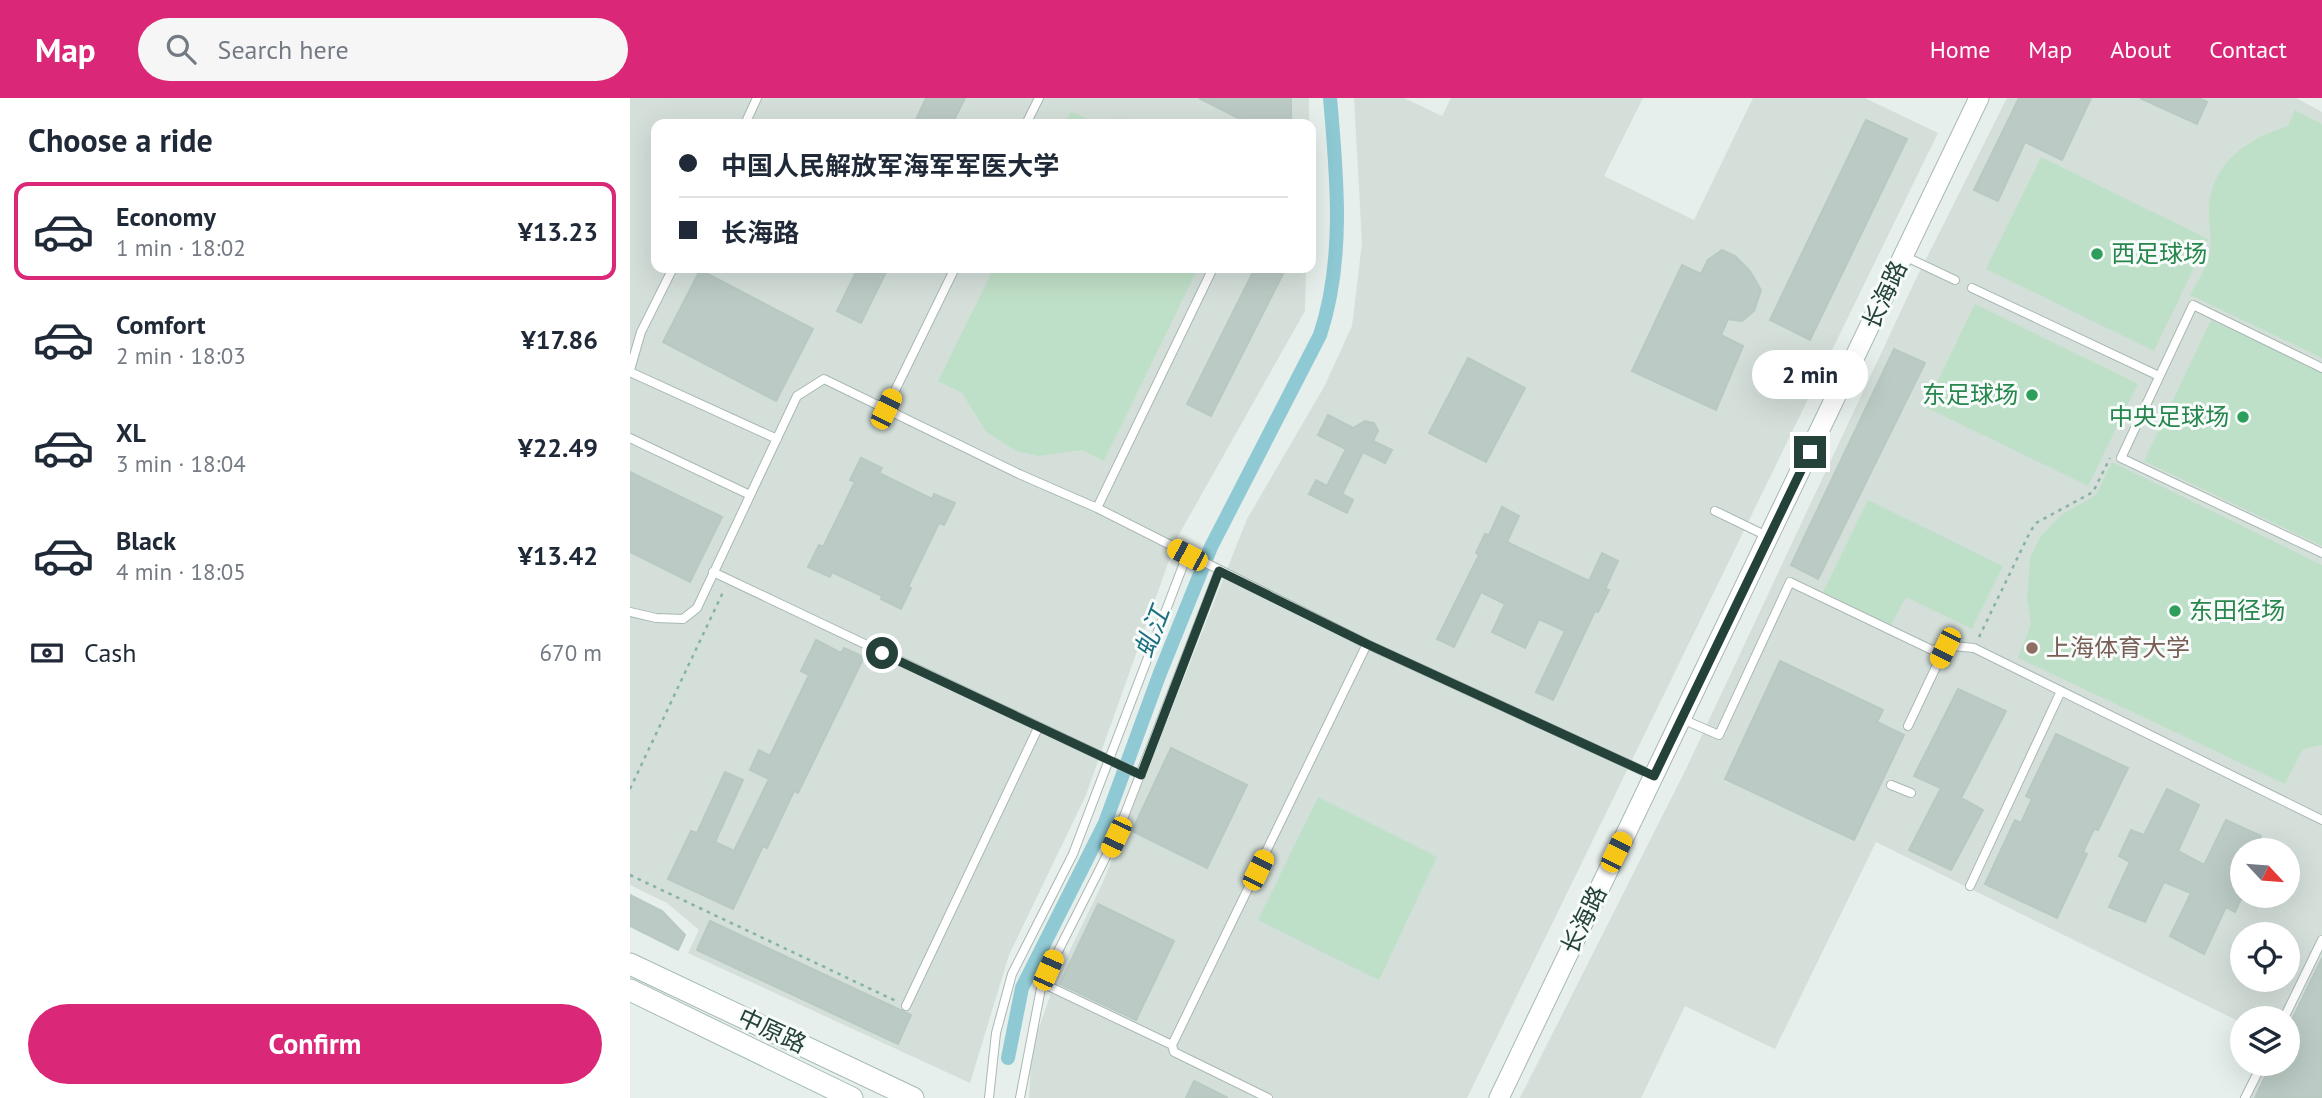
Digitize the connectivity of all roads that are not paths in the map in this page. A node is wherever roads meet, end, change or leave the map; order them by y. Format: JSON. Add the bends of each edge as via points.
{"nodes":[{"id":1,"x":757,"y":98,"type":"edge"},
{"id":2,"x":1039,"y":98,"type":"edge"},
{"id":3,"x":1979,"y":98,"type":"edge"},
{"id":4,"x":747,"y":119,"type":"edge"},
{"id":5,"x":1028,"y":119,"type":"edge"},
{"id":6,"x":1903,"y":256,"type":"junction"},
{"id":7,"x":670,"y":273,"type":"edge"},
{"id":8,"x":953,"y":273,"type":"edge"},
{"id":9,"x":1211,"y":273,"type":"edge"},
{"id":10,"x":1955,"y":279,"type":"dead end"},
{"id":11,"x":1972,"y":288,"type":"dead end"},
{"id":12,"x":2322,"y":368,"type":"edge"},
{"id":13,"x":630,"y":371,"type":"edge"},
{"id":14,"x":2159,"y":376,"type":"junction"},
{"id":15,"x":886,"y":409,"type":"junction"},
{"id":16,"x":630,"y":438,"type":"edge"},
{"id":17,"x":777,"y":439,"type":"junction"},
{"id":18,"x":750,"y":495,"type":"junction"},
{"id":19,"x":1097,"y":508,"type":"junction"},
{"id":20,"x":1714,"y":511,"type":"dead end"},
{"id":21,"x":1769,"y":537,"type":"junction"},
{"id":22,"x":2322,"y":553,"type":"edge"},
{"id":23,"x":1190,"y":557,"type":"junction"},
{"id":24,"x":1216,"y":569,"type":"junction"},
{"id":25,"x":713,"y":572,"type":"junction"},
{"id":26,"x":630,"y":612,"type":"edge"},
{"id":27,"x":1367,"y":644,"type":"junction"},
{"id":28,"x":1945,"y":648,"type":"junction"},
{"id":29,"x":2061,"y":691,"type":"junction"},
{"id":30,"x":1682,"y":719,"type":"junction"},
{"id":31,"x":1908,"y":726,"type":"dead end"},
{"id":32,"x":1038,"y":728,"type":"junction"},
{"id":33,"x":1113,"y":763,"type":"junction"},
{"id":34,"x":1137,"y":773,"type":"junction"},
{"id":35,"x":1654,"y":776,"type":"junction"},
{"id":36,"x":1891,"y":785,"type":"dead end"},
{"id":37,"x":1911,"y":793,"type":"dead end"},
{"id":38,"x":2322,"y":820,"type":"edge"},
{"id":39,"x":1970,"y":886,"type":"dead end"},
{"id":40,"x":2322,"y":940,"type":"edge"},
{"id":41,"x":630,"y":964,"type":"edge"},
{"id":42,"x":1042,"y":983,"type":"junction"},
{"id":43,"x":630,"y":990,"type":"edge"},
{"id":44,"x":906,"y":1006,"type":"road end"},
{"id":45,"x":2290,"y":1006,"type":"edge"},
{"id":46,"x":1172,"y":1045,"type":"junction"},
{"id":47,"x":2256,"y":1076,"type":"edge"},
{"id":48,"x":852,"y":1098,"type":"edge"},
{"id":49,"x":914,"y":1098,"type":"edge"},
{"id":50,"x":989,"y":1098,"type":"edge"},
{"id":51,"x":1020,"y":1098,"type":"edge"},
{"id":52,"x":1268,"y":1098,"type":"edge"},
{"id":53,"x":1499,"y":1098,"type":"edge"},
{"id":54,"x":2245,"y":1098,"type":"edge"}],
"edges":[{"from":1,"to":4,"type":"lane"},
{"from":2,"to":5,"type":"lane"},
{"from":3,"to":6,"type":"street","name":"长海路"},
{"from":6,"to":10,"type":"lane"},
{"from":6,"to":21,"type":"street","name":"长海路"},
{"from":7,"to":13,"type":"lane","via":[[641,332]]},
{"from":8,"to":15,"type":"lane"},
{"from":9,"to":19,"type":"lane"},
{"from":11,"to":14,"type":"lane"},
{"from":12,"to":14,"type":"lane","via":[[2193,306]]},
{"from":13,"to":17,"type":"lane"},
{"from":14,"to":22,"type":"lane","via":[[2121,458]]},
{"from":15,"to":17,"type":"lane","via":[[824,379],[797,396]]},
{"from":15,"to":19,"type":"lane"},
{"from":16,"to":18,"type":"lane"},
{"from":17,"to":18,"type":"lane"},
{"from":18,"to":25,"type":"lane"},
{"from":19,"to":23,"type":"lane"},
{"from":20,"to":21,"type":"lane"},
{"from":21,"to":30,"type":"street","name":"长海路"},
{"from":23,"to":24,"type":"lane"},
{"from":23,"to":33,"type":"lane"},
{"from":24,"to":27,"type":"lane"},
{"from":24,"to":34,"type":"lane"},
{"from":25,"to":26,"type":"lane","via":[[696,608],[683,619]]},
{"from":25,"to":32,"type":"lane"},
{"from":27,"to":35,"type":"lane"},
{"from":27,"to":46,"type":"lane"},
{"from":28,"to":29,"type":"lane","via":[[1974,648]]},
{"from":28,"to":30,"type":"lane","via":[[1932,650],[1790,582],[1719,735]]},
{"from":28,"to":31,"type":"lane"},
{"from":29,"to":38,"type":"lane"},
{"from":29,"to":39,"type":"lane"},
{"from":30,"to":35,"type":"street","name":"长海路"},
{"from":32,"to":33,"type":"lane"},
{"from":32,"to":44,"type":"lane"},
{"from":33,"to":34,"type":"lane"},
{"from":33,"to":50,"type":"lane","via":[[1012,974],[996,1033]]},
{"from":34,"to":42,"type":"lane","via":[[1111,848]]},
{"from":35,"to":53,"type":"street","name":"长海路"},
{"from":36,"to":37,"type":"lane"},
{"from":40,"to":45,"type":"lane"},
{"from":41,"to":49,"type":"main road","name":"中原路"},
{"from":42,"to":46,"type":"lane"},
{"from":42,"to":51,"type":"lane"},
{"from":43,"to":48,"type":"main road","name":"中原路"},
{"from":46,"to":52,"type":"lane","via":[[1174,1052]]},
{"from":47,"to":54,"type":"lane"}]}
